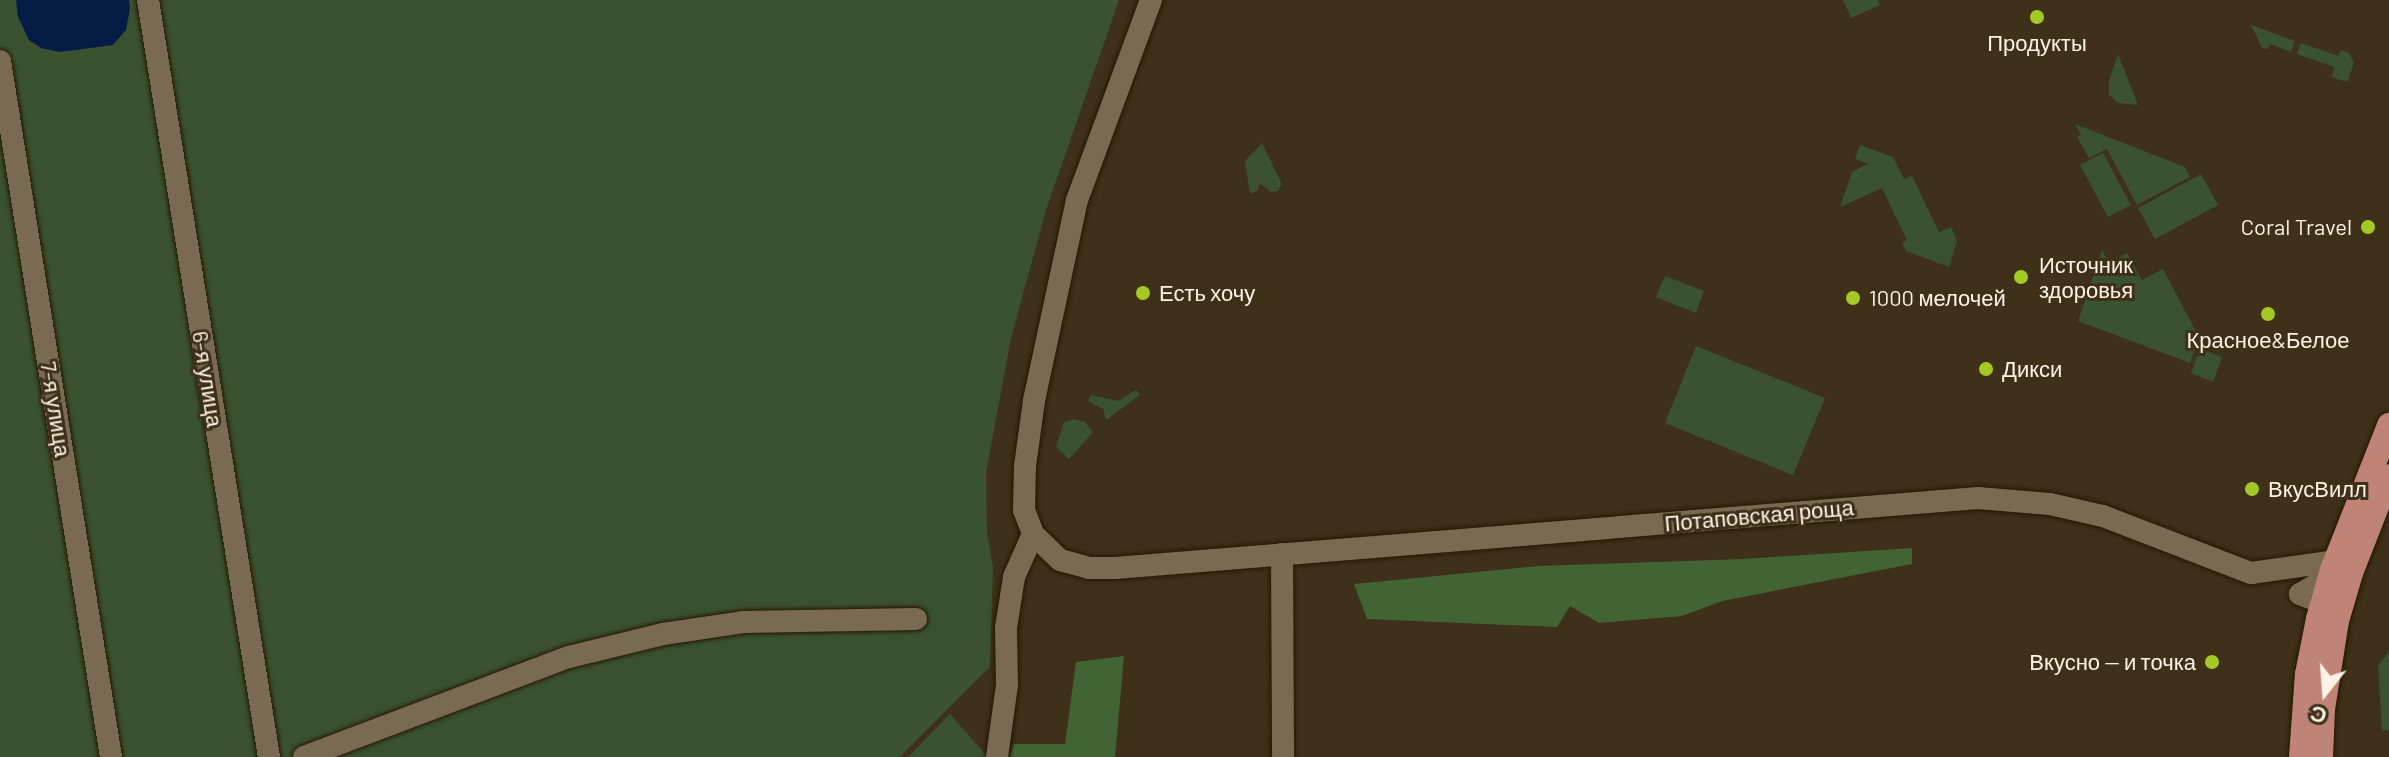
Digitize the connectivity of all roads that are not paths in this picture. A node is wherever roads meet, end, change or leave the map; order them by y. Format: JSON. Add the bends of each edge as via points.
{"nodes":[{"id":1,"x":148,"y":0,"type":"edge"},
{"id":2,"x":1151,"y":0,"type":"edge"},
{"id":3,"x":0,"y":61,"type":"edge"},
{"id":4,"x":2389,"y":425,"type":"edge"},
{"id":5,"x":2389,"y":476,"type":"edge"},
{"id":6,"x":1033,"y":534,"type":"junction"},
{"id":7,"x":1282,"y":554,"type":"junction"},
{"id":8,"x":2331,"y":606,"type":"junction"},
{"id":9,"x":916,"y":619,"type":"dead end"},
{"id":10,"x":111,"y":757,"type":"edge"},
{"id":11,"x":269,"y":757,"type":"edge"},
{"id":12,"x":304,"y":757,"type":"edge"},
{"id":13,"x":997,"y":757,"type":"edge"},
{"id":14,"x":1283,"y":757,"type":"edge"},
{"id":15,"x":2301,"y":757,"type":"edge"},
{"id":16,"x":2321,"y":757,"type":"edge"}],
"edges":[{"from":1,"to":11,"type":"street","name":"6-я улица"},
{"from":2,"to":6,"type":"street","via":[[1077,200],[1056,284],[1025,466],[1024,510]]},
{"from":3,"to":10,"type":"street","name":"7-я улица"},
{"from":4,"to":8,"type":"main road"},
{"from":5,"to":8,"type":"main road"},
{"from":6,"to":7,"type":"street","name":"Потаповская роща","via":[[1050,553],[1089,568]]},
{"from":6,"to":13,"type":"street","via":[[1014,577]]},
{"from":7,"to":8,"type":"street","name":"Потаповская роща","via":[[1934,500],[2019,500],[2103,516],[2251,573],[2366,556],[2300,594]]},
{"from":7,"to":14,"type":"street"},
{"from":8,"to":15,"type":"main road","via":[[2307,674]]},
{"from":8,"to":16,"type":"main road"},
{"from":9,"to":12,"type":"street","via":[[743,622],[663,634],[569,657]]}]}
